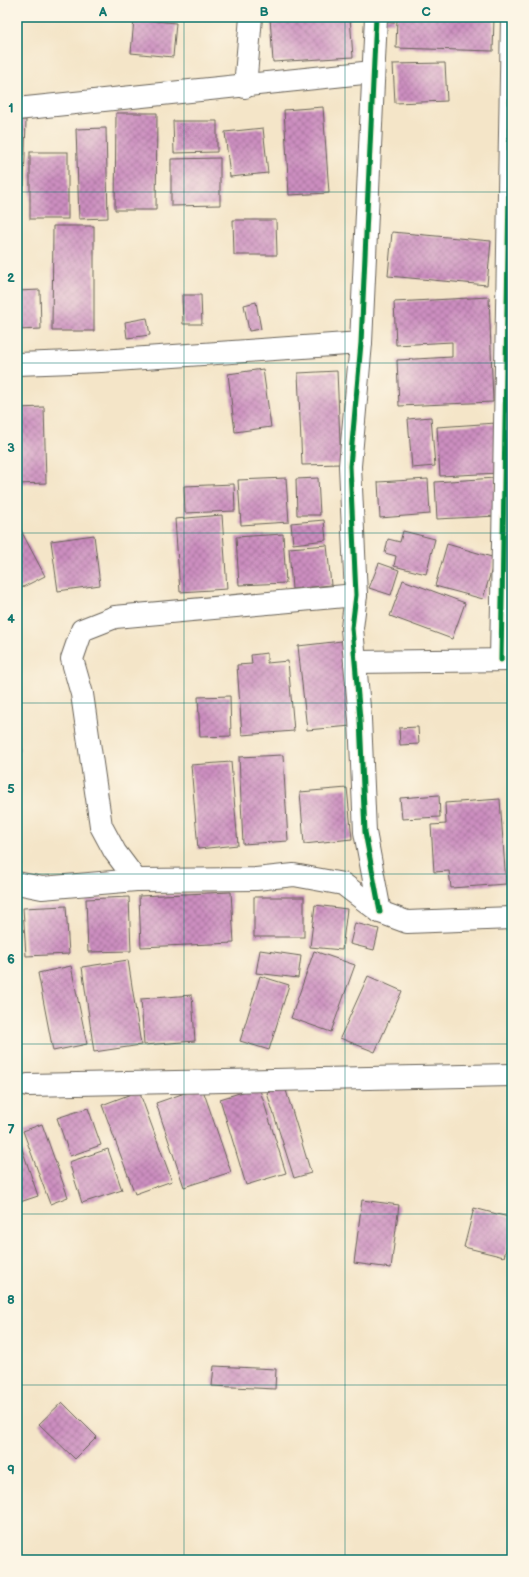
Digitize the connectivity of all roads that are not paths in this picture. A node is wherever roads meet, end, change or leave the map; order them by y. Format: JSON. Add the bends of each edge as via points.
{"nodes":[{"id":1,"x":251,"y":17,"type":"edge"},
{"id":2,"x":376,"y":17,"type":"edge"},
{"id":3,"x":512,"y":17,"type":"edge"},
{"id":4,"x":373,"y":72,"type":"junction"},
{"id":5,"x":245,"y":87,"type":"junction"},
{"id":6,"x":17,"y":110,"type":"edge"},
{"id":7,"x":361,"y":343,"type":"junction"},
{"id":8,"x":17,"y":364,"type":"edge"},
{"id":9,"x":356,"y":595,"type":"junction"},
{"id":10,"x":506,"y":660,"type":"edge"},
{"id":11,"x":355,"y":662,"type":"junction"},
{"id":12,"x":136,"y":880,"type":"junction"},
{"id":13,"x":17,"y":883,"type":"edge"},
{"id":14,"x":380,"y":912,"type":"junction"},
{"id":15,"x":512,"y":918,"type":"edge"},
{"id":16,"x":512,"y":1075,"type":"edge"},
{"id":17,"x":28,"y":1085,"type":"dead end"}],
"edges":[{"from":1,"to":5,"type":"street"},
{"from":2,"to":4,"type":"street"},
{"from":3,"to":10,"type":"street"},
{"from":4,"to":5,"type":"street"},
{"from":4,"to":7,"type":"street"},
{"from":5,"to":6,"type":"street"},
{"from":7,"to":8,"type":"street","via":[[101,361]]},
{"from":7,"to":9,"type":"street","via":[[350,466]]},
{"from":9,"to":11,"type":"street","via":[[352,628]]},
{"from":9,"to":12,"type":"street","via":[[115,617],[82,630],[72,659],[82,694],[101,826],[115,852]]},
{"from":10,"to":11,"type":"street"},
{"from":11,"to":14,"type":"street","via":[[365,832]]},
{"from":12,"to":13,"type":"street","via":[[42,888]]},
{"from":12,"to":14,"type":"street","via":[[256,879],[294,875],[343,884]]},
{"from":14,"to":15,"type":"street","via":[[406,922]]},
{"from":16,"to":17,"type":"street"}]}
